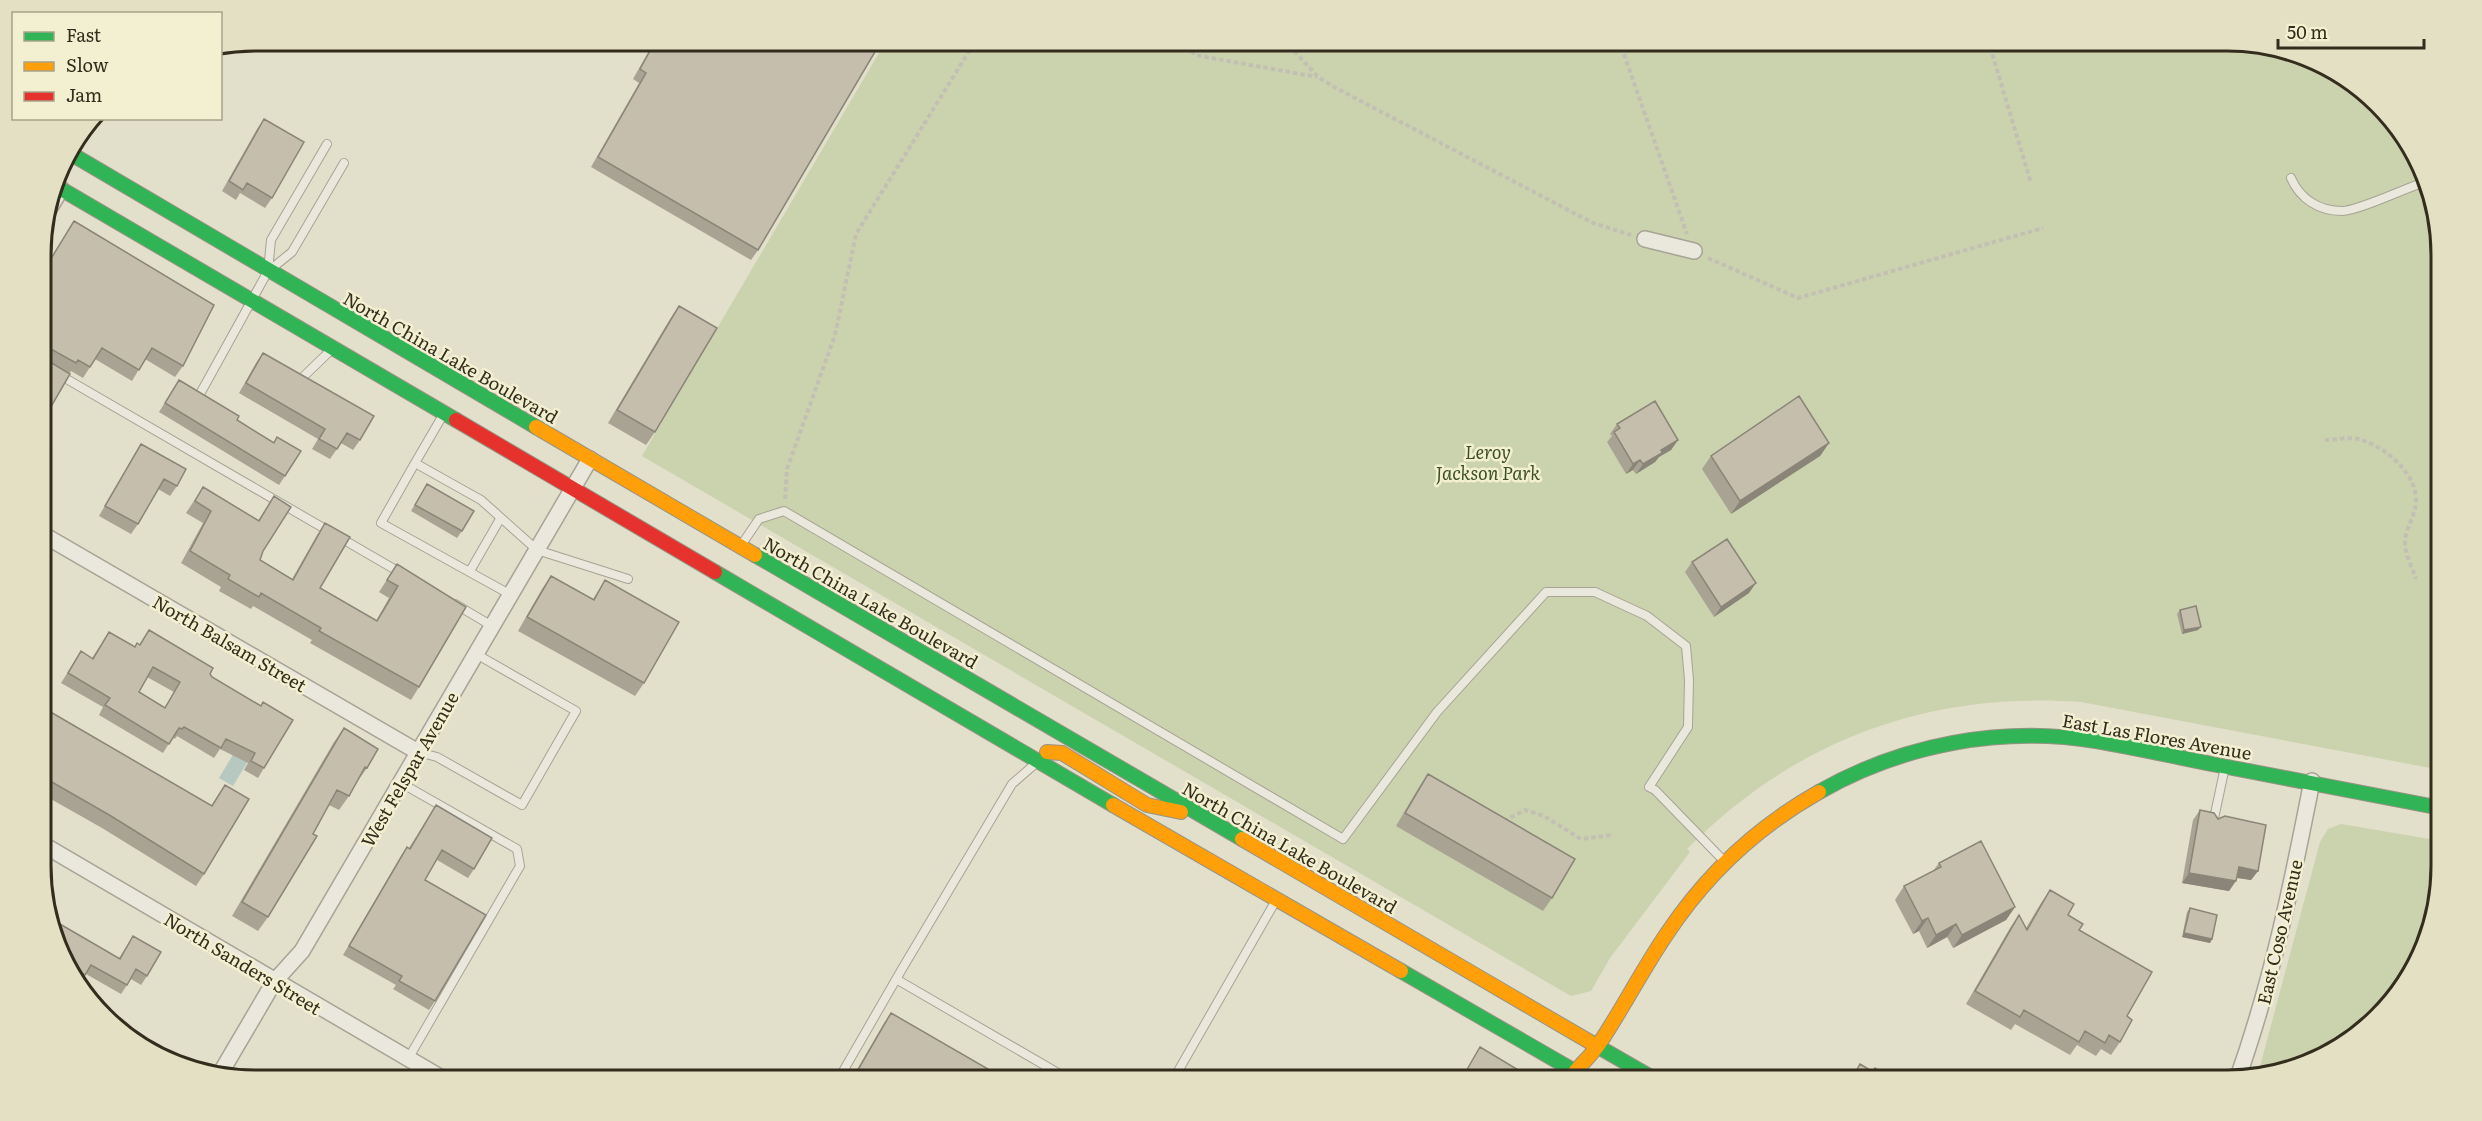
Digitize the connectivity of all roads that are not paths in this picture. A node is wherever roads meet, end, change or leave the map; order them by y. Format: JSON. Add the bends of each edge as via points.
{"nodes":[{"id":1,"x":327,"y":144,"type":"dead end"},
{"id":2,"x":76,"y":158,"type":"edge"},
{"id":3,"x":344,"y":163,"type":"dead end"},
{"id":4,"x":2291,"y":178,"type":"dead end"},
{"id":5,"x":2418,"y":185,"type":"edge"},
{"id":6,"x":62,"y":190,"type":"edge"},
{"id":7,"x":1645,"y":239,"type":"road end"},
{"id":8,"x":1694,"y":251,"type":"road end"},
{"id":9,"x":268,"y":272,"type":"junction"},
{"id":10,"x":252,"y":301,"type":"junction"},
{"id":11,"x":332,"y":349,"type":"junction"},
{"id":12,"x":51,"y":370,"type":"edge"},
{"id":13,"x":302,"y":378,"type":"edge"},
{"id":14,"x":200,"y":394,"type":"edge"},
{"id":15,"x":444,"y":414,"type":"junction"},
{"id":16,"x":590,"y":459,"type":"junction"},
{"id":17,"x":415,"y":463,"type":"junction"},
{"id":18,"x":572,"y":489,"type":"junction"},
{"id":19,"x":500,"y":519,"type":"junction"},
{"id":20,"x":51,"y":539,"type":"edge"},
{"id":21,"x":741,"y":547,"type":"junction"},
{"id":22,"x":537,"y":550,"type":"junction"},
{"id":23,"x":470,"y":571,"type":"junction"},
{"id":24,"x":410,"y":578,"type":"edge"},
{"id":25,"x":628,"y":579,"type":"dead end"},
{"id":26,"x":510,"y":595,"type":"junction"},
{"id":27,"x":451,"y":602,"type":"edge"},
{"id":28,"x":492,"y":626,"type":"junction"},
{"id":29,"x":476,"y":654,"type":"junction"},
{"id":30,"x":418,"y":752,"type":"junction"},
{"id":31,"x":1038,"y":761,"type":"junction"},
{"id":32,"x":2225,"y":766,"type":"junction"},
{"id":33,"x":2312,"y":781,"type":"junction"},
{"id":34,"x":400,"y":783,"type":"junction"},
{"id":35,"x":2431,"y":806,"type":"edge"},
{"id":36,"x":1198,"y":815,"type":"junction"},
{"id":37,"x":2213,"y":823,"type":"edge"},
{"id":38,"x":51,"y":849,"type":"edge"},
{"id":39,"x":1726,"y":863,"type":"junction"},
{"id":40,"x":1276,"y":900,"type":"junction"},
{"id":41,"x":896,"y":979,"type":"junction"},
{"id":42,"x":274,"y":982,"type":"junction"},
{"id":43,"x":1599,"y":1045,"type":"junction"},
{"id":44,"x":408,"y":1059,"type":"junction"},
{"id":45,"x":224,"y":1067,"type":"edge"},
{"id":46,"x":427,"y":1070,"type":"edge"},
{"id":47,"x":844,"y":1070,"type":"edge"},
{"id":48,"x":1053,"y":1070,"type":"edge"},
{"id":49,"x":1179,"y":1070,"type":"edge"},
{"id":50,"x":1561,"y":1070,"type":"edge"},
{"id":51,"x":1576,"y":1070,"type":"edge"},
{"id":52,"x":1640,"y":1070,"type":"edge"},
{"id":53,"x":2240,"y":1070,"type":"edge"}],
"edges":[{"from":1,"to":9,"type":"lane","via":[[272,240]]},
{"from":2,"to":9,"type":"main road","name":"North China Lake Boulevard"},
{"from":3,"to":9,"type":"lane","via":[[292,252]]},
{"from":4,"to":5,"type":"lane","via":[[2296,191],[2308,201],[2344,211]]},
{"from":6,"to":10,"type":"main road"},
{"from":7,"to":8,"type":"street"},
{"from":9,"to":10,"type":"lane"},
{"from":9,"to":16,"type":"main road","name":"North China Lake Boulevard"},
{"from":10,"to":11,"type":"main road"},
{"from":10,"to":14,"type":"lane"},
{"from":11,"to":13,"type":"lane"},
{"from":11,"to":15,"type":"main road"},
{"from":12,"to":24,"type":"lane"},
{"from":15,"to":17,"type":"lane"},
{"from":15,"to":18,"type":"main road"},
{"from":16,"to":18,"type":"street","name":"West Felspar Avenue"},
{"from":16,"to":21,"type":"main road","name":"North China Lake Boulevard"},
{"from":17,"to":19,"type":"lane","via":[[481,500]]},
{"from":17,"to":23,"type":"lane","via":[[381,523]]},
{"from":18,"to":22,"type":"street","name":"West Felspar Avenue"},
{"from":18,"to":31,"type":"main road"},
{"from":19,"to":22,"type":"lane"},
{"from":19,"to":23,"type":"lane"},
{"from":20,"to":30,"type":"street","name":"North Balsam Street"},
{"from":21,"to":36,"type":"main road","name":"North China Lake Boulevard"},
{"from":21,"to":39,"type":"lane","via":[[759,519],[784,511],[1343,839],[1437,712],[1546,592],[1596,592],[1647,616],[1686,646],[1688,727],[1649,787]]},
{"from":22,"to":25,"type":"lane"},
{"from":22,"to":26,"type":"street","name":"West Felspar Avenue"},
{"from":23,"to":26,"type":"lane"},
{"from":26,"to":28,"type":"street","name":"West Felspar Avenue"},
{"from":27,"to":28,"type":"lane"},
{"from":28,"to":29,"type":"street","name":"West Felspar Avenue"},
{"from":29,"to":30,"type":"street","name":"West Felspar Avenue"},
{"from":29,"to":30,"type":"lane","via":[[576,711],[522,806],[437,757]]},
{"from":30,"to":34,"type":"street","name":"West Felspar Avenue"},
{"from":31,"to":36,"type":"main road","via":[[1046,752],[1059,751],[1147,805]]},
{"from":31,"to":40,"type":"main road"},
{"from":31,"to":41,"type":"lane","via":[[1012,784]]},
{"from":32,"to":33,"type":"main road","name":"East Las Flores Avenue"},
{"from":32,"to":37,"type":"lane"},
{"from":32,"to":39,"type":"main road","name":"East Las Flores Avenue","via":[[2060,737],[2026,735],[1941,744],[1837,780],[1768,825]]},
{"from":33,"to":35,"type":"main road","name":"East Las Flores Avenue"},
{"from":33,"to":53,"type":"street","name":"East Coso Avenue","via":[[2279,941]]},
{"from":34,"to":42,"type":"street","name":"West Felspar Avenue","via":[[302,951]]},
{"from":34,"to":44,"type":"lane","via":[[517,849],[520,866]]},
{"from":36,"to":43,"type":"main road","name":"North China Lake Boulevard"},
{"from":38,"to":42,"type":"street","name":"North Sanders Street"},
{"from":39,"to":43,"type":"main road","name":"East Las Flores Avenue","via":[[1691,899],[1669,930]]},
{"from":40,"to":49,"type":"lane"},
{"from":40,"to":50,"type":"main road"},
{"from":41,"to":47,"type":"lane"},
{"from":41,"to":48,"type":"lane"},
{"from":42,"to":44,"type":"street","name":"North Sanders Street"},
{"from":42,"to":45,"type":"street","name":"West Felspar Avenue"},
{"from":43,"to":51,"type":"main road","name":"East Las Flores Avenue"},
{"from":43,"to":52,"type":"main road","name":"North China Lake Boulevard"},
{"from":44,"to":46,"type":"street","name":"North Sanders Street"}]}
